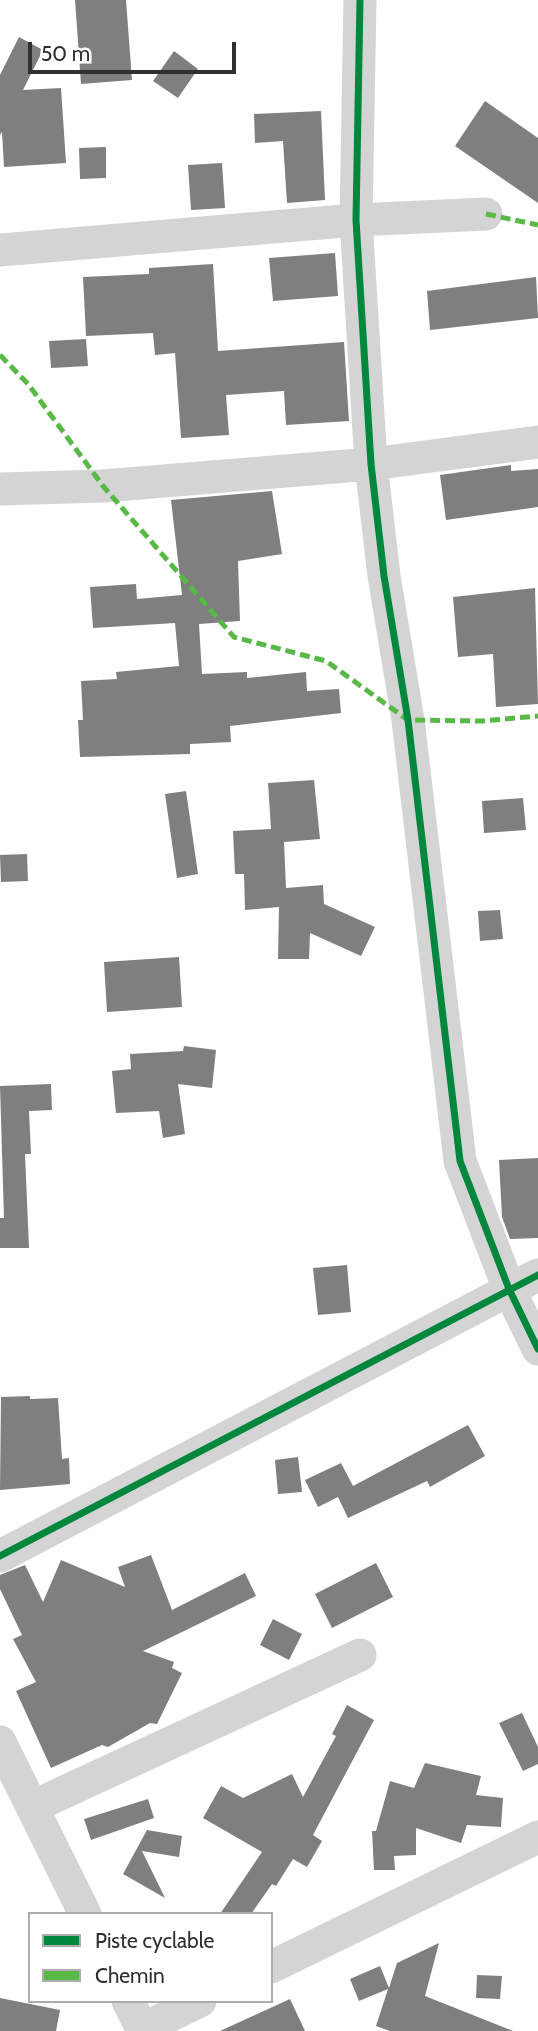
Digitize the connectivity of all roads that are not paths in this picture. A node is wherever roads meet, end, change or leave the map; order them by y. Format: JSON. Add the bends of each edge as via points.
{"nodes":[{"id":1,"x":360,"y":0,"type":"edge"},
{"id":2,"x":486,"y":214,"type":"dead end"},
{"id":3,"x":356,"y":220,"type":"junction"},
{"id":4,"x":0,"y":250,"type":"edge"},
{"id":5,"x":538,"y":442,"type":"edge"},
{"id":6,"x":371,"y":464,"type":"junction"},
{"id":7,"x":0,"y":489,"type":"edge"},
{"id":8,"x":524,"y":1282,"type":"edge"},
{"id":9,"x":538,"y":1349,"type":"edge"},
{"id":10,"x":0,"y":1556,"type":"edge"},
{"id":11,"x":360,"y":1656,"type":"dead end"},
{"id":12,"x":0,"y":1742,"type":"edge"},
{"id":13,"x":32,"y":1807,"type":"junction"},
{"id":14,"x":538,"y":1837,"type":"edge"},
{"id":15,"x":84,"y":1912,"type":"edge"},
{"id":16,"x":273,"y":1966,"type":"edge"},
{"id":17,"x":194,"y":2003,"type":"edge"},
{"id":18,"x":138,"y":2021,"type":"edge"}],
"edges":[{"from":1,"to":3,"type":"street"},
{"from":2,"to":3,"type":"street"},
{"from":3,"to":4,"type":"street"},
{"from":3,"to":6,"type":"street"},
{"from":5,"to":6,"type":"street"},
{"from":6,"to":7,"type":"street","via":[[103,486]]},
{"from":6,"to":8,"type":"street","via":[[408,720],[460,1161]]},
{"from":8,"to":9,"type":"street"},
{"from":8,"to":10,"type":"street"},
{"from":11,"to":13,"type":"street"},
{"from":12,"to":13,"type":"street"},
{"from":13,"to":15,"type":"street"},
{"from":14,"to":16,"type":"street"},
{"from":17,"to":18,"type":"street"}]}
